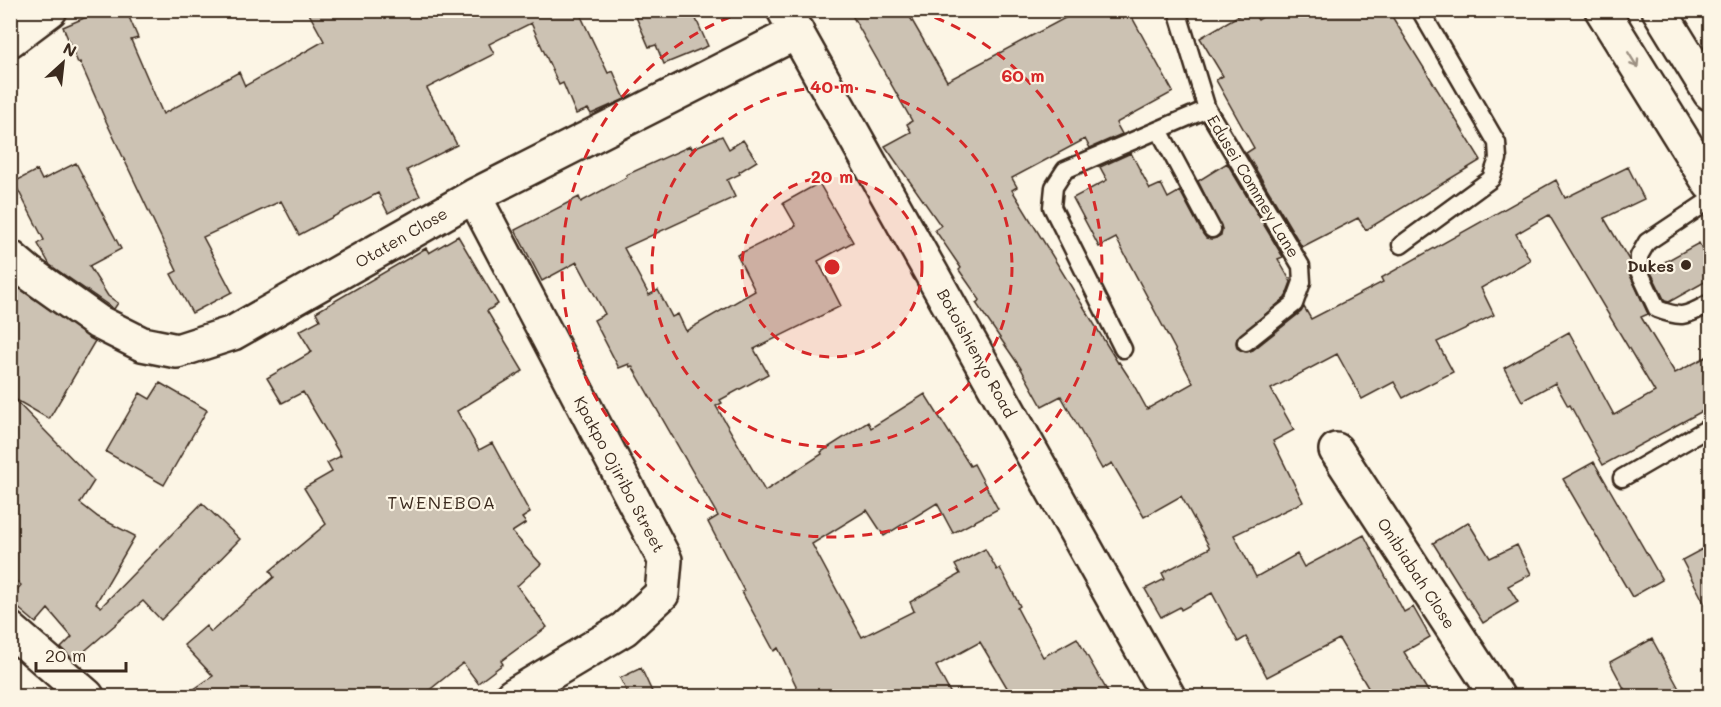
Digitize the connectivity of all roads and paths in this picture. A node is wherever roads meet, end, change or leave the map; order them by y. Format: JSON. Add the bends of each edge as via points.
{"nodes":[{"id":1,"x":50,"y":10,"type":"edge"},
{"id":2,"x":1177,"y":10,"type":"edge"},
{"id":3,"x":1420,"y":10,"type":"edge"},
{"id":4,"x":1602,"y":10,"type":"edge"},
{"id":5,"x":1659,"y":10,"type":"edge"},
{"id":6,"x":791,"y":21,"type":"edge"},
{"id":7,"x":10,"y":40,"type":"edge"},
{"id":8,"x":1710,"y":93,"type":"edge"},
{"id":9,"x":1207,"y":109,"type":"junction"},
{"id":10,"x":1159,"y":130,"type":"junction"},
{"id":11,"x":1710,"y":184,"type":"edge"},
{"id":12,"x":474,"y":196,"type":"junction"},
{"id":13,"x":1710,"y":200,"type":"edge"},
{"id":14,"x":1212,"y":229,"type":"dead end"},
{"id":15,"x":1401,"y":245,"type":"dead end"},
{"id":16,"x":10,"y":257,"type":"edge"},
{"id":17,"x":1710,"y":303,"type":"edge"},
{"id":18,"x":1246,"y":342,"type":"dead end"},
{"id":19,"x":1123,"y":349,"type":"dead end"},
{"id":20,"x":1710,"y":428,"type":"edge"},
{"id":21,"x":1336,"y":450,"type":"dead end"},
{"id":22,"x":1622,"y":478,"type":"dead end"},
{"id":23,"x":10,"y":629,"type":"edge"},
{"id":24,"x":1162,"y":694,"type":"edge"},
{"id":25,"x":87,"y":696,"type":"edge"},
{"id":26,"x":512,"y":696,"type":"edge"},
{"id":27,"x":1497,"y":696,"type":"edge"}],
"edges":[{"from":1,"to":7,"type":"main road"},
{"from":2,"to":9,"type":"lane","name":"Edusei Commey Lane"},
{"from":3,"to":15,"type":"lane","via":[[1497,143],[1498,159],[1491,179]]},
{"from":4,"to":11,"type":"main road","one_way":true},
{"from":5,"to":8,"type":"main road"},
{"from":6,"to":12,"type":"main road","name":"Otaten Close"},
{"from":6,"to":24,"type":"main road","name":"Botoishienyo Road"},
{"from":9,"to":10,"type":"lane"},
{"from":9,"to":18,"type":"lane","name":"Edusei Commey Lane","via":[[1301,266],[1302,282],[1294,304]]},
{"from":10,"to":14,"type":"lane"},
{"from":10,"to":19,"type":"lane","via":[[1065,170],[1054,187],[1052,207]]},
{"from":12,"to":16,"type":"main road","name":"Otaten Close","via":[[233,333],[177,351],[142,344],[98,322]]},
{"from":12,"to":26,"type":"main road","name":"Kpakpo Ojiribo Street","via":[[666,560],[662,594],[624,629]]},
{"from":13,"to":17,"type":"lane","via":[[1647,242],[1640,256],[1639,271],[1657,309],[1676,316]]},
{"from":20,"to":22,"type":"lane"},
{"from":21,"to":27,"type":"main road","name":"Onibiabah Close"},
{"from":23,"to":25,"type":"main road"}]}
